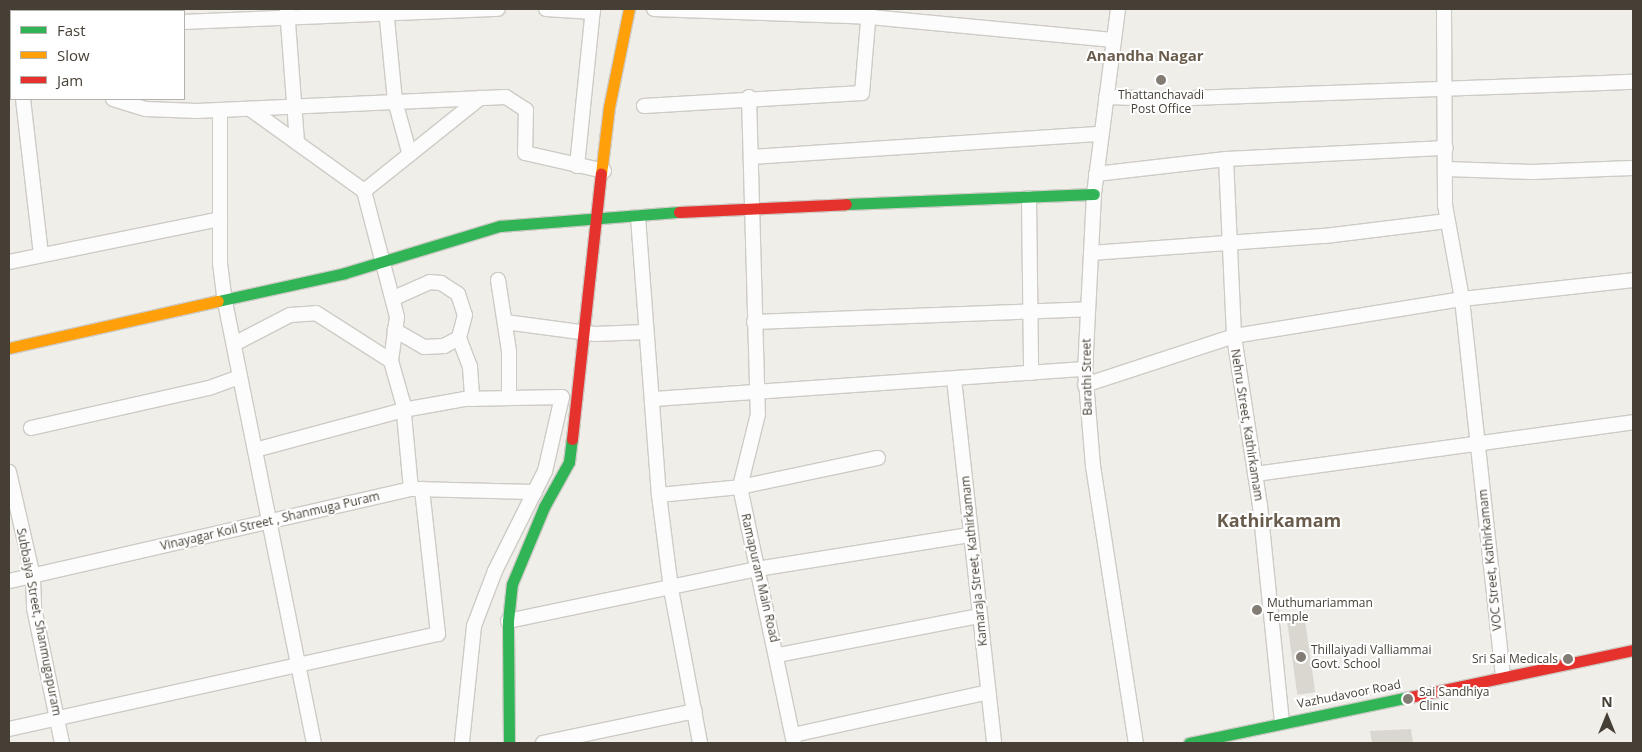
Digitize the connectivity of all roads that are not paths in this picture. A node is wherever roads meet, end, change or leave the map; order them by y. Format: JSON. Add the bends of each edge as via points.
{"nodes":[{"id":1,"x":498,"y":9,"type":"edge"},
{"id":2,"x":546,"y":9,"type":"edge"},
{"id":3,"x":629,"y":9,"type":"edge"},
{"id":4,"x":654,"y":9,"type":"edge"},
{"id":5,"x":1118,"y":9,"type":"edge"},
{"id":6,"x":1444,"y":9,"type":"edge"},
{"id":7,"x":593,"y":10,"type":"edge"},
{"id":8,"x":386,"y":11,"type":"edge"},
{"id":9,"x":869,"y":13,"type":"edge"},
{"id":10,"x":287,"y":14,"type":"edge"},
{"id":11,"x":185,"y":22,"type":"edge"},
{"id":12,"x":1114,"y":40,"type":"junction"},
{"id":13,"x":1633,"y":82,"type":"edge"},
{"id":14,"x":1445,"y":86,"type":"junction"},
{"id":15,"x":749,"y":97,"type":"junction"},
{"id":16,"x":1106,"y":97,"type":"junction"},
{"id":17,"x":480,"y":98,"type":"junction"},
{"id":18,"x":23,"y":100,"type":"edge"},
{"id":19,"x":116,"y":100,"type":"edge"},
{"id":20,"x":395,"y":101,"type":"junction"},
{"id":21,"x":294,"y":106,"type":"junction"},
{"id":22,"x":644,"y":106,"type":"dead end"},
{"id":23,"x":250,"y":109,"type":"junction"},
{"id":24,"x":220,"y":110,"type":"junction"},
{"id":25,"x":1101,"y":134,"type":"junction"},
{"id":26,"x":297,"y":141,"type":"junction"},
{"id":27,"x":1446,"y":148,"type":"junction"},
{"id":28,"x":409,"y":152,"type":"junction"},
{"id":29,"x":751,"y":158,"type":"junction"},
{"id":30,"x":1226,"y":159,"type":"junction"},
{"id":31,"x":577,"y":166,"type":"junction"},
{"id":32,"x":1633,"y":168,"type":"edge"},
{"id":33,"x":1446,"y":169,"type":"junction"},
{"id":34,"x":604,"y":171,"type":"junction"},
{"id":35,"x":1096,"y":174,"type":"junction"},
{"id":36,"x":364,"y":191,"type":"junction"},
{"id":37,"x":1094,"y":194,"type":"junction"},
{"id":38,"x":1029,"y":198,"type":"junction"},
{"id":39,"x":752,"y":208,"type":"junction"},
{"id":40,"x":638,"y":217,"type":"junction"},
{"id":41,"x":220,"y":219,"type":"junction"},
{"id":42,"x":599,"y":220,"type":"junction"},
{"id":43,"x":1448,"y":221,"type":"junction"},
{"id":44,"x":1231,"y":244,"type":"junction"},
{"id":45,"x":1092,"y":254,"type":"junction"},
{"id":46,"x":42,"y":255,"type":"junction"},
{"id":47,"x":9,"y":262,"type":"edge"},
{"id":48,"x":383,"y":262,"type":"junction"},
{"id":49,"x":498,"y":280,"type":"dead end"},
{"id":50,"x":1633,"y":280,"type":"edge"},
{"id":51,"x":394,"y":298,"type":"junction"},
{"id":52,"x":1462,"y":299,"type":"junction"},
{"id":53,"x":225,"y":302,"type":"junction"},
{"id":54,"x":1088,"y":310,"type":"junction"},
{"id":55,"x":1030,"y":312,"type":"junction"},
{"id":56,"x":505,"y":322,"type":"junction"},
{"id":57,"x":754,"y":322,"type":"junction"},
{"id":58,"x":394,"y":330,"type":"junction"},
{"id":59,"x":646,"y":332,"type":"junction"},
{"id":60,"x":584,"y":333,"type":"junction"},
{"id":61,"x":1234,"y":336,"type":"junction"},
{"id":62,"x":459,"y":338,"type":"junction"},
{"id":63,"x":234,"y":344,"type":"junction"},
{"id":64,"x":9,"y":348,"type":"edge"},
{"id":65,"x":391,"y":361,"type":"junction"},
{"id":66,"x":1085,"y":369,"type":"junction"},
{"id":67,"x":1031,"y":373,"type":"junction"},
{"id":68,"x":240,"y":377,"type":"junction"},
{"id":69,"x":954,"y":379,"type":"junction"},
{"id":70,"x":1085,"y":385,"type":"junction"},
{"id":71,"x":758,"y":394,"type":"junction"},
{"id":72,"x":509,"y":398,"type":"junction"},
{"id":73,"x":472,"y":399,"type":"junction"},
{"id":74,"x":654,"y":399,"type":"junction"},
{"id":75,"x":403,"y":410,"type":"junction"},
{"id":76,"x":1633,"y":422,"type":"edge"},
{"id":77,"x":31,"y":428,"type":"dead end"},
{"id":78,"x":1477,"y":442,"type":"junction"},
{"id":79,"x":255,"y":450,"type":"junction"},
{"id":80,"x":878,"y":458,"type":"dead end"},
{"id":81,"x":9,"y":472,"type":"edge"},
{"id":82,"x":1255,"y":474,"type":"junction"},
{"id":83,"x":740,"y":487,"type":"junction"},
{"id":84,"x":416,"y":489,"type":"junction"},
{"id":85,"x":535,"y":492,"type":"junction"},
{"id":86,"x":659,"y":495,"type":"junction"},
{"id":87,"x":267,"y":520,"type":"junction"},
{"id":88,"x":969,"y":535,"type":"junction"},
{"id":89,"x":758,"y":569,"type":"junction"},
{"id":90,"x":33,"y":577,"type":"junction"},
{"id":91,"x":9,"y":581,"type":"edge"},
{"id":92,"x":671,"y":589,"type":"junction"},
{"id":93,"x":978,"y":616,"type":"junction"},
{"id":94,"x":508,"y":621,"type":"junction"},
{"id":95,"x":1633,"y":650,"type":"edge"},
{"id":96,"x":778,"y":655,"type":"junction"},
{"id":97,"x":296,"y":663,"type":"junction"},
{"id":98,"x":1503,"y":678,"type":"junction"},
{"id":99,"x":988,"y":692,"type":"junction"},
{"id":100,"x":695,"y":711,"type":"junction"},
{"id":101,"x":57,"y":719,"type":"junction"},
{"id":102,"x":1282,"y":721,"type":"junction"},
{"id":103,"x":9,"y":729,"type":"edge"},
{"id":104,"x":794,"y":739,"type":"edge"},
{"id":105,"x":62,"y":743,"type":"edge"},
{"id":106,"x":314,"y":743,"type":"edge"},
{"id":107,"x":462,"y":743,"type":"edge"},
{"id":108,"x":509,"y":743,"type":"edge"},
{"id":109,"x":543,"y":743,"type":"edge"},
{"id":110,"x":700,"y":743,"type":"edge"},
{"id":111,"x":994,"y":743,"type":"edge"},
{"id":112,"x":1136,"y":743,"type":"edge"},
{"id":113,"x":1189,"y":743,"type":"edge"}],
"edges":[{"from":1,"to":8,"type":"street"},
{"from":2,"to":7,"type":"street"},
{"from":3,"to":34,"type":"street","via":[[609,108]]},
{"from":4,"to":9,"type":"street"},
{"from":5,"to":12,"type":"street","name":"Barathi Street"},
{"from":6,"to":14,"type":"street","name":"VOC Street, Kathirkamam"},
{"from":7,"to":31,"type":"street"},
{"from":8,"to":10,"type":"street"},
{"from":8,"to":20,"type":"street"},
{"from":9,"to":12,"type":"street"},
{"from":9,"to":15,"type":"street","via":[[862,93]]},
{"from":10,"to":11,"type":"street"},
{"from":10,"to":21,"type":"street"},
{"from":12,"to":16,"type":"street","name":"Barathi Street"},
{"from":13,"to":14,"type":"street"},
{"from":14,"to":16,"type":"street","via":[[1164,99]]},
{"from":14,"to":27,"type":"street","name":"VOC Street, Kathirkamam"},
{"from":15,"to":22,"type":"street"},
{"from":15,"to":29,"type":"street","name":"Ramapuram Main Road"},
{"from":16,"to":25,"type":"street","name":"Barathi Street"},
{"from":17,"to":20,"type":"street"},
{"from":17,"to":28,"type":"street"},
{"from":17,"to":31,"type":"street","via":[[506,98],[526,110],[525,153]]},
{"from":18,"to":46,"type":"street"},
{"from":19,"to":24,"type":"street","via":[[146,109]]},
{"from":20,"to":21,"type":"street"},
{"from":20,"to":28,"type":"street"},
{"from":21,"to":23,"type":"street"},
{"from":21,"to":26,"type":"street"},
{"from":23,"to":24,"type":"street"},
{"from":23,"to":26,"type":"street"},
{"from":24,"to":41,"type":"street"},
{"from":25,"to":29,"type":"street"},
{"from":25,"to":35,"type":"street","name":"Barathi Street"},
{"from":26,"to":36,"type":"street"},
{"from":27,"to":30,"type":"street"},
{"from":27,"to":33,"type":"street","name":"VOC Street, Kathirkamam"},
{"from":28,"to":36,"type":"street"},
{"from":29,"to":39,"type":"street","name":"Ramapuram Main Road"},
{"from":30,"to":35,"type":"street"},
{"from":30,"to":44,"type":"street","name":"Nehru Street, Kathirkamam"},
{"from":31,"to":34,"type":"street"},
{"from":32,"to":33,"type":"street","via":[[1532,172]]},
{"from":33,"to":43,"type":"street","name":"VOC Street, Kathirkamam"},
{"from":34,"to":42,"type":"street"},
{"from":35,"to":37,"type":"street","name":"Barathi Street"},
{"from":36,"to":48,"type":"street"},
{"from":37,"to":38,"type":"street"},
{"from":37,"to":45,"type":"street","name":"Barathi Street"},
{"from":38,"to":39,"type":"street"},
{"from":38,"to":55,"type":"street"},
{"from":39,"to":40,"type":"street"},
{"from":39,"to":57,"type":"street","name":"Ramapuram Main Road"},
{"from":40,"to":42,"type":"street"},
{"from":40,"to":59,"type":"street"},
{"from":41,"to":46,"type":"street"},
{"from":41,"to":53,"type":"street"},
{"from":42,"to":48,"type":"street","via":[[500,226]]},
{"from":42,"to":60,"type":"street"},
{"from":43,"to":44,"type":"street"},
{"from":43,"to":52,"type":"street","name":"VOC Street, Kathirkamam"},
{"from":44,"to":45,"type":"street"},
{"from":44,"to":61,"type":"street","name":"Nehru Street, Kathirkamam"},
{"from":45,"to":54,"type":"street","name":"Barathi Street"},
{"from":46,"to":47,"type":"street"},
{"from":48,"to":51,"type":"street"},
{"from":48,"to":53,"type":"street"},
{"from":49,"to":56,"type":"street"},
{"from":50,"to":52,"type":"street"},
{"from":51,"to":58,"type":"street"},
{"from":51,"to":62,"type":"street","via":[[430,282],[450,286],[464,306],[464,326]]},
{"from":52,"to":61,"type":"street"},
{"from":52,"to":78,"type":"street","name":"VOC Street, Kathirkamam"},
{"from":53,"to":63,"type":"street"},
{"from":53,"to":64,"type":"street"},
{"from":54,"to":55,"type":"street"},
{"from":54,"to":66,"type":"street","name":"Barathi Street"},
{"from":55,"to":57,"type":"street"},
{"from":55,"to":67,"type":"street"},
{"from":56,"to":60,"type":"street"},
{"from":56,"to":72,"type":"street"},
{"from":57,"to":71,"type":"street","name":"Ramapuram Main Road"},
{"from":58,"to":62,"type":"street","via":[[424,347],[444,346]]},
{"from":58,"to":65,"type":"street"},
{"from":59,"to":60,"type":"street"},
{"from":59,"to":74,"type":"street"},
{"from":60,"to":94,"type":"street","via":[[569,462],[544,507],[512,584]]},
{"from":61,"to":70,"type":"street"},
{"from":61,"to":82,"type":"street","name":"Nehru Street, Kathirkamam"},
{"from":62,"to":73,"type":"street","via":[[470,367]]},
{"from":63,"to":65,"type":"street","via":[[290,316],[316,313]]},
{"from":63,"to":68,"type":"street"},
{"from":65,"to":75,"type":"street"},
{"from":66,"to":67,"type":"street"},
{"from":66,"to":70,"type":"street","name":"Barathi Street"},
{"from":67,"to":69,"type":"street"},
{"from":68,"to":77,"type":"street","via":[[209,388]]},
{"from":68,"to":79,"type":"street"},
{"from":69,"to":71,"type":"street"},
{"from":69,"to":88,"type":"street","name":"Kamaraja Street, Kathirkamam"},
{"from":70,"to":112,"type":"street","name":"Barathi Street","via":[[1092,466]]},
{"from":71,"to":74,"type":"street"},
{"from":71,"to":83,"type":"street","name":"Ramapuram Main Road","via":[[758,414]]},
{"from":72,"to":73,"type":"street"},
{"from":72,"to":85,"type":"street","via":[[562,397],[546,471]]},
{"from":73,"to":75,"type":"street"},
{"from":74,"to":86,"type":"street"},
{"from":75,"to":79,"type":"street"},
{"from":75,"to":84,"type":"street"},
{"from":76,"to":78,"type":"street"},
{"from":78,"to":82,"type":"street"},
{"from":78,"to":98,"type":"street","name":"VOC Street, Kathirkamam"},
{"from":79,"to":87,"type":"street"},
{"from":80,"to":83,"type":"street"},
{"from":81,"to":90,"type":"street","name":"Subbaiya Street, Shanmugapuram"},
{"from":82,"to":102,"type":"street","name":"Nehru Street, Kathirkamam"},
{"from":83,"to":86,"type":"street"},
{"from":83,"to":89,"type":"street","name":"Ramapuram Main Road"},
{"from":84,"to":85,"type":"street","name":"Vinayagar Koil Street , Shanmuga Puram"},
{"from":84,"to":87,"type":"street","name":"Vinayagar Koil Street , Shanmuga Puram"},
{"from":84,"to":97,"type":"street","via":[[438,634]]},
{"from":85,"to":107,"type":"street","via":[[495,572],[474,626]]},
{"from":86,"to":92,"type":"street"},
{"from":87,"to":90,"type":"street","name":"Vinayagar Koil Street , Shanmuga Puram"},
{"from":87,"to":97,"type":"street"},
{"from":88,"to":89,"type":"street"},
{"from":88,"to":93,"type":"street","name":"Kamaraja Street, Kathirkamam"},
{"from":89,"to":92,"type":"street"},
{"from":89,"to":96,"type":"street","name":"Ramapuram Main Road"},
{"from":90,"to":91,"type":"street","name":"Vinayagar Koil Street , Shanmuga Puram"},
{"from":90,"to":101,"type":"street","name":"Subbaiya Street, Shanmugapuram","via":[[34,608]]},
{"from":92,"to":94,"type":"street"},
{"from":92,"to":100,"type":"street"},
{"from":93,"to":96,"type":"street"},
{"from":93,"to":99,"type":"street","name":"Kamaraja Street, Kathirkamam"},
{"from":94,"to":108,"type":"street"},
{"from":95,"to":98,"type":"street","name":"Vazhudavoor Road"},
{"from":96,"to":104,"type":"street","name":"Ramapuram Main Road"},
{"from":97,"to":101,"type":"street"},
{"from":97,"to":106,"type":"street"},
{"from":98,"to":102,"type":"street","name":"Vazhudavoor Road"},
{"from":99,"to":104,"type":"street"},
{"from":99,"to":111,"type":"street","name":"Kamaraja Street, Kathirkamam"},
{"from":100,"to":109,"type":"street"},
{"from":100,"to":110,"type":"street"},
{"from":101,"to":103,"type":"street"},
{"from":101,"to":105,"type":"street","name":"Subbaiya Street, Shanmugapuram"},
{"from":102,"to":113,"type":"street","name":"Vazhudavoor Road"}]}
